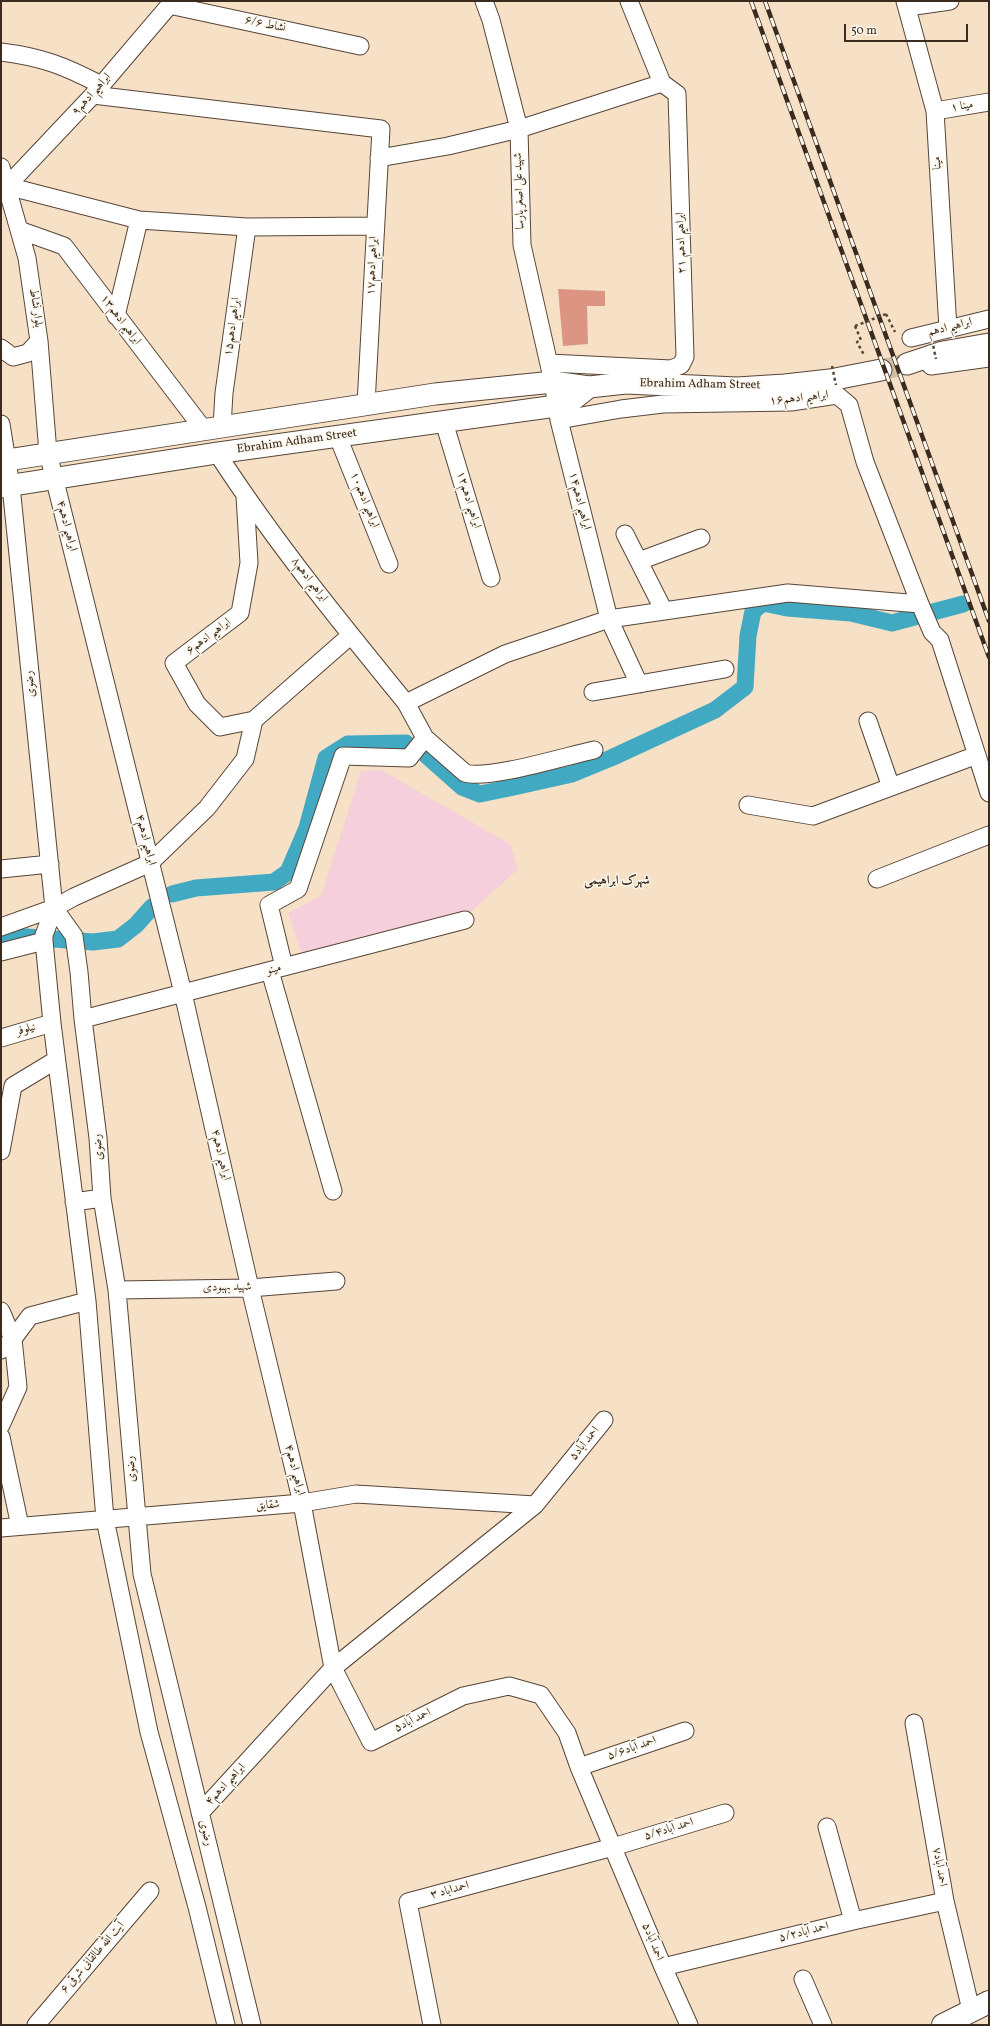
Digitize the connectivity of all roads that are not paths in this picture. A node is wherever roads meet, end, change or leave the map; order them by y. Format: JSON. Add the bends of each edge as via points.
{"nodes":[{"id":1,"x":484,"y":1,"type":"edge"},
{"id":2,"x":629,"y":1,"type":"edge"},
{"id":3,"x":950,"y":1,"type":"edge"},
{"id":4,"x":171,"y":3,"type":"edge"},
{"id":5,"x":906,"y":4,"type":"edge"},
{"id":6,"x":360,"y":46,"type":"dead end"},
{"id":7,"x":1,"y":52,"type":"edge"},
{"id":8,"x":662,"y":83,"type":"junction"},
{"id":9,"x":97,"y":90,"type":"junction"},
{"id":10,"x":989,"y":102,"type":"edge"},
{"id":11,"x":935,"y":111,"type":"junction"},
{"id":12,"x":519,"y":129,"type":"junction"},
{"id":13,"x":379,"y":158,"type":"junction"},
{"id":14,"x":1,"y":167,"type":"edge"},
{"id":15,"x":7,"y":186,"type":"junction"},
{"id":16,"x":139,"y":220,"type":"junction"},
{"id":17,"x":375,"y":226,"type":"junction"},
{"id":18,"x":247,"y":228,"type":"junction"},
{"id":19,"x":19,"y":230,"type":"junction"},
{"id":20,"x":116,"y":316,"type":"junction"},
{"id":21,"x":989,"y":319,"type":"edge"},
{"id":22,"x":948,"y":329,"type":"junction"},
{"id":23,"x":904,"y":337,"type":"road end"},
{"id":24,"x":39,"y":341,"type":"junction"},
{"id":25,"x":989,"y":344,"type":"edge"},
{"id":26,"x":1,"y":348,"type":"edge"},
{"id":27,"x":989,"y":358,"type":"edge"},
{"id":28,"x":934,"y":362,"type":"road end"},
{"id":29,"x":907,"y":364,"type":"tunnel mouth"},
{"id":30,"x":881,"y":370,"type":"tunnel mouth"},
{"id":31,"x":551,"y":372,"type":"junction"},
{"id":32,"x":589,"y":387,"type":"junction"},
{"id":33,"x":366,"y":404,"type":"junction"},
{"id":34,"x":557,"y":413,"type":"junction"},
{"id":35,"x":444,"y":422,"type":"junction"},
{"id":36,"x":1,"y":424,"type":"edge"},
{"id":37,"x":213,"y":429,"type":"junction"},
{"id":38,"x":338,"y":437,"type":"junction"},
{"id":39,"x":217,"y":453,"type":"junction"},
{"id":40,"x":48,"y":454,"type":"junction"},
{"id":41,"x":4,"y":461,"type":"edge"},
{"id":42,"x":54,"y":479,"type":"junction"},
{"id":43,"x":6,"y":487,"type":"edge"},
{"id":44,"x":245,"y":496,"type":"junction"},
{"id":45,"x":625,"y":534,"type":"dead end"},
{"id":46,"x":700,"y":538,"type":"dead end"},
{"id":47,"x":639,"y":561,"type":"junction"},
{"id":48,"x":389,"y":564,"type":"dead end"},
{"id":49,"x":491,"y":578,"type":"dead end"},
{"id":50,"x":920,"y":604,"type":"junction"},
{"id":51,"x":664,"y":611,"type":"junction"},
{"id":52,"x":609,"y":619,"type":"junction"},
{"id":53,"x":351,"y":636,"type":"junction"},
{"id":54,"x":725,"y":668,"type":"dead end"},
{"id":55,"x":639,"y":684,"type":"junction"},
{"id":56,"x":593,"y":692,"type":"dead end"},
{"id":57,"x":406,"y":703,"type":"junction"},
{"id":58,"x":254,"y":720,"type":"junction"},
{"id":59,"x":868,"y":721,"type":"dead end"},
{"id":60,"x":425,"y":738,"type":"junction"},
{"id":61,"x":594,"y":750,"type":"dead end"},
{"id":62,"x":977,"y":755,"type":"junction"},
{"id":63,"x":891,"y":787,"type":"junction"},
{"id":64,"x":989,"y":793,"type":"edge"},
{"id":65,"x":748,"y":805,"type":"dead end"},
{"id":66,"x":989,"y":835,"type":"edge"},
{"id":67,"x":150,"y":863,"type":"junction"},
{"id":68,"x":50,"y":864,"type":"junction"},
{"id":69,"x":1,"y":869,"type":"edge"},
{"id":70,"x":877,"y":879,"type":"dead end"},
{"id":71,"x":54,"y":908,"type":"junction"},
{"id":72,"x":465,"y":920,"type":"dead end"},
{"id":73,"x":1,"y":927,"type":"edge"},
{"id":74,"x":44,"y":941,"type":"junction"},
{"id":75,"x":1,"y":952,"type":"edge"},
{"id":76,"x":277,"y":969,"type":"junction"},
{"id":77,"x":183,"y":993,"type":"junction"},
{"id":78,"x":83,"y":1019,"type":"junction"},
{"id":79,"x":52,"y":1023,"type":"junction"},
{"id":80,"x":1,"y":1038,"type":"edge"},
{"id":81,"x":56,"y":1060,"type":"junction"},
{"id":82,"x":1,"y":1151,"type":"edge"},
{"id":83,"x":333,"y":1191,"type":"dead end"},
{"id":84,"x":102,"y":1198,"type":"junction"},
{"id":85,"x":74,"y":1202,"type":"junction"},
{"id":86,"x":336,"y":1281,"type":"dead end"},
{"id":87,"x":250,"y":1288,"type":"junction"},
{"id":88,"x":117,"y":1290,"type":"junction"},
{"id":89,"x":88,"y":1301,"type":"junction"},
{"id":90,"x":1,"y":1311,"type":"edge"},
{"id":91,"x":7,"y":1344,"type":"edge"},
{"id":92,"x":604,"y":1420,"type":"dead end"},
{"id":93,"x":1,"y":1425,"type":"edge"},
{"id":94,"x":1,"y":1437,"type":"edge"},
{"id":95,"x":302,"y":1503,"type":"junction"},
{"id":96,"x":535,"y":1505,"type":"junction"},
{"id":97,"x":136,"y":1516,"type":"junction"},
{"id":98,"x":105,"y":1519,"type":"junction"},
{"id":99,"x":20,"y":1526,"type":"junction"},
{"id":100,"x":1,"y":1528,"type":"edge"},
{"id":101,"x":333,"y":1668,"type":"junction"},
{"id":102,"x":914,"y":1723,"type":"dead end"},
{"id":103,"x":685,"y":1731,"type":"dead end"},
{"id":104,"x":579,"y":1767,"type":"junction"},
{"id":105,"x":200,"y":1813,"type":"junction"},
{"id":106,"x":725,"y":1813,"type":"dead end"},
{"id":107,"x":827,"y":1826,"type":"dead end"},
{"id":108,"x":613,"y":1847,"type":"junction"},
{"id":109,"x":150,"y":1891,"type":"dead end"},
{"id":110,"x":945,"y":1900,"type":"junction"},
{"id":111,"x":852,"y":1921,"type":"junction"},
{"id":112,"x":662,"y":1967,"type":"junction"},
{"id":113,"x":803,"y":1978,"type":"dead end"},
{"id":114,"x":980,"y":2006,"type":"edge"},
{"id":115,"x":36,"y":2025,"type":"edge"},
{"id":116,"x":226,"y":2025,"type":"edge"},
{"id":117,"x":252,"y":2025,"type":"edge"},
{"id":118,"x":432,"y":2025,"type":"edge"},
{"id":119,"x":689,"y":2025,"type":"edge"},
{"id":120,"x":823,"y":2025,"type":"edge"},
{"id":121,"x":943,"y":2025,"type":"edge"}],
"edges":[{"from":1,"to":12,"type":"street","name":"شهید علی اصغر پارسا"},
{"from":2,"to":8,"type":"street","name":"ابراهیم ادهم ۲۱"},
{"from":3,"to":5,"type":"street"},
{"from":4,"to":6,"type":"street","name":"نشاط ۶/۶"},
{"from":4,"to":9,"type":"street","name":"ابراهیم ادهم۹"},
{"from":5,"to":11,"type":"street","name":"مینا"},
{"from":7,"to":9,"type":"street","via":[[41,59],[73,71]]},
{"from":8,"to":12,"type":"street"},
{"from":8,"to":31,"type":"street","name":"ابراهیم ادهم ۲۱","via":[[677,94],[686,357],[681,365],[671,369]]},
{"from":9,"to":13,"type":"street","name":"ابراهیم ادهم۱۷","via":[[381,129]]},
{"from":9,"to":15,"type":"street","name":"ابراهیم ادهم۹"},
{"from":10,"to":11,"type":"street","name":"مینا ۱"},
{"from":11,"to":22,"type":"street","name":"مینا"},
{"from":12,"to":13,"type":"street","via":[[448,146]]},
{"from":12,"to":31,"type":"street","name":"شهید علی اصغر پارسا","via":[[522,245]]},
{"from":13,"to":17,"type":"street","name":"ابراهیم ادهم۱۷"},
{"from":14,"to":15,"type":"street","name":"بلوار نشاط"},
{"from":15,"to":16,"type":"street"},
{"from":15,"to":19,"type":"street","name":"بلوار نشاط"},
{"from":16,"to":18,"type":"street"},
{"from":16,"to":20,"type":"street"},
{"from":17,"to":18,"type":"street"},
{"from":17,"to":33,"type":"street","name":"ابراهیم ادهم۱۷"},
{"from":18,"to":37,"type":"street","name":"ابراهیم ادهم۱۵","via":[[224,393]]},
{"from":19,"to":20,"type":"street","name":"ابراهیم ادهم۱۳","via":[[64,246]]},
{"from":19,"to":24,"type":"street","name":"بلوار نشاط","via":[[27,258]]},
{"from":20,"to":37,"type":"street","name":"ابراهیم ادهم۱۳"},
{"from":21,"to":22,"type":"street","name":"ابراهیم ادهم"},
{"from":22,"to":23,"type":"street","name":"ابراهیم ادهم"},
{"from":24,"to":26,"type":"street","via":[[28,353],[13,357]]},
{"from":24,"to":40,"type":"street","name":"بلوار نشاط"},
{"from":25,"to":29,"type":"street","via":[[943,352]]},
{"from":27,"to":28,"type":"street"},
{"from":30,"to":32,"type":"street","name":"Ebrahim Adham Street","via":[[822,381],[737,388],[626,383]]},
{"from":31,"to":32,"type":"street","name":"Ebrahim Adham Street"},
{"from":31,"to":33,"type":"street","name":"Ebrahim Adham Street"},
{"from":31,"to":34,"type":"street","name":"ابراهیم ادهم۱۴"},
{"from":32,"to":34,"type":"street","name":"Ebrahim Adham Street"},
{"from":33,"to":37,"type":"street","name":"Ebrahim Adham Street"},
{"from":34,"to":35,"type":"street","name":"Ebrahim Adham Street"},
{"from":34,"to":50,"type":"street","name":"ابراهیم ادهم۱۶","via":[[663,404],[791,402],[837,395],[849,406],[865,462]]},
{"from":34,"to":52,"type":"street","name":"ابراهیم ادهم۱۴"},
{"from":35,"to":38,"type":"street","name":"Ebrahim Adham Street"},
{"from":35,"to":49,"type":"street","name":"ابراهیم ادهم۱۲"},
{"from":36,"to":41,"type":"street"},
{"from":37,"to":40,"type":"street","name":"Ebrahim Adham Street"},
{"from":38,"to":39,"type":"street","name":"Ebrahim Adham Street"},
{"from":38,"to":48,"type":"street","name":"ابراهیم ادهم۱۰"},
{"from":39,"to":42,"type":"street","name":"Ebrahim Adham Street"},
{"from":39,"to":44,"type":"street","name":"ابراهیم ادهم۸"},
{"from":40,"to":41,"type":"street","name":"Ebrahim Adham Street"},
{"from":40,"to":42,"type":"street","name":"ابراهیم ادهم۴"},
{"from":41,"to":43,"type":"street","name":"رضوی"},
{"from":42,"to":43,"type":"street","name":"Ebrahim Adham Street"},
{"from":42,"to":67,"type":"street","name":"ابراهیم ادهم۴"},
{"from":43,"to":68,"type":"street","name":"رضوی"},
{"from":44,"to":53,"type":"street","name":"ابراهیم ادهم۸"},
{"from":44,"to":58,"type":"street","name":"ابراهیم ادهم۶","via":[[249,563],[240,613],[174,663],[197,704],[220,728]]},
{"from":45,"to":47,"type":"street"},
{"from":46,"to":47,"type":"street"},
{"from":47,"to":51,"type":"street"},
{"from":50,"to":51,"type":"street","via":[[788,593]]},
{"from":50,"to":62,"type":"street","via":[[932,632],[940,640]]},
{"from":51,"to":52,"type":"street"},
{"from":52,"to":55,"type":"street","name":"ابراهیم ادهم۱۴"},
{"from":52,"to":57,"type":"street","via":[[505,654]]},
{"from":53,"to":57,"type":"street","name":"ابراهیم ادهم۸"},
{"from":53,"to":58,"type":"street"},
{"from":54,"to":55,"type":"street"},
{"from":55,"to":56,"type":"street"},
{"from":57,"to":60,"type":"street","name":"ابراهیم ادهم۸"},
{"from":58,"to":67,"type":"street","via":[[245,759],[207,808]]},
{"from":59,"to":63,"type":"street"},
{"from":60,"to":61,"type":"street","via":[[465,773],[473,776]]},
{"from":60,"to":76,"type":"street","via":[[409,758],[343,756],[298,889],[269,905]]},
{"from":62,"to":63,"type":"street"},
{"from":62,"to":64,"type":"street"},
{"from":63,"to":65,"type":"street","via":[[813,816]]},
{"from":66,"to":70,"type":"street"},
{"from":67,"to":71,"type":"street"},
{"from":67,"to":77,"type":"street","name":"ابراهیم ادهم۴"},
{"from":68,"to":69,"type":"street"},
{"from":68,"to":71,"type":"street","name":"رضوی"},
{"from":71,"to":73,"type":"street"},
{"from":71,"to":74,"type":"street","name":"رضوی"},
{"from":71,"to":78,"type":"street","name":"رضوی","via":[[74,936]]},
{"from":72,"to":76,"type":"street","name":"مینو"},
{"from":74,"to":75,"type":"street"},
{"from":74,"to":79,"type":"street","name":"رضوی"},
{"from":76,"to":77,"type":"street","name":"مینو"},
{"from":76,"to":83,"type":"street"},
{"from":77,"to":78,"type":"street","name":"مینو"},
{"from":77,"to":87,"type":"street","name":"ابراهیم ادهم۴"},
{"from":78,"to":84,"type":"street","name":"رضوی","via":[[98,1138]]},
{"from":79,"to":80,"type":"street","name":"نیلوفر"},
{"from":79,"to":81,"type":"street","name":"رضوی"},
{"from":81,"to":82,"type":"street","via":[[13,1086]]},
{"from":81,"to":85,"type":"street","name":"رضوی"},
{"from":84,"to":85,"type":"street"},
{"from":84,"to":88,"type":"street","name":"رضوی"},
{"from":85,"to":89,"type":"street","name":"رضوی"},
{"from":86,"to":87,"type":"street","name":"شهید بهبودی"},
{"from":87,"to":88,"type":"street","name":"شهید بهبودی"},
{"from":87,"to":95,"type":"street","name":"ابراهیم ادهم۴"},
{"from":88,"to":97,"type":"street","name":"رضوی"},
{"from":89,"to":91,"type":"street","via":[[30,1316]]},
{"from":89,"to":98,"type":"street","name":"رضوی"},
{"from":90,"to":91,"type":"street"},
{"from":91,"to":93,"type":"street","via":[[18,1387]]},
{"from":92,"to":96,"type":"street","name":"احمد آباد۵"},
{"from":94,"to":99,"type":"street"},
{"from":95,"to":96,"type":"street","name":"شقایق","via":[[356,1494]]},
{"from":95,"to":97,"type":"street","name":"شقایق"},
{"from":95,"to":101,"type":"street","name":"ابراهیم ادهم۴"},
{"from":96,"to":101,"type":"street","name":"احمد آباد۵"},
{"from":97,"to":98,"type":"street","name":"شقایق"},
{"from":97,"to":105,"type":"street","name":"رضوی","via":[[142,1574]]},
{"from":98,"to":99,"type":"street","name":"شقایق"},
{"from":98,"to":116,"type":"street","name":"رضوی","via":[[149,1732]]},
{"from":99,"to":100,"type":"street","name":"شقایق"},
{"from":101,"to":104,"type":"street","name":"احمد آباد۵","via":[[371,1742],[463,1696],[509,1686],[541,1695],[567,1733]]},
{"from":101,"to":105,"type":"street","name":"ابراهیم ادهم۴"},
{"from":102,"to":110,"type":"street","name":"احمد آباد۷"},
{"from":103,"to":104,"type":"street","name":"احمد آباد۵/۶"},
{"from":104,"to":108,"type":"street","name":"احمد آباد۵"},
{"from":105,"to":117,"type":"street","name":"رضوی"},
{"from":106,"to":108,"type":"street","name":"احمد آباد۵/۴"},
{"from":107,"to":111,"type":"street"},
{"from":108,"to":112,"type":"street","name":"احمد آباد۵"},
{"from":108,"to":118,"type":"street","name":"احمداباد ۳","via":[[408,1902]]},
{"from":109,"to":115,"type":"street","name":"آیت الله طالقانی شرقی ۶"},
{"from":110,"to":111,"type":"street","name":"احمد آباد۵/۲"},
{"from":110,"to":114,"type":"street","name":"احمد آباد۷"},
{"from":111,"to":112,"type":"street","name":"احمد آباد۵/۲"},
{"from":112,"to":119,"type":"street","name":"احمد آباد۵"},
{"from":113,"to":120,"type":"street"},
{"from":114,"to":121,"type":"main road"}]}
